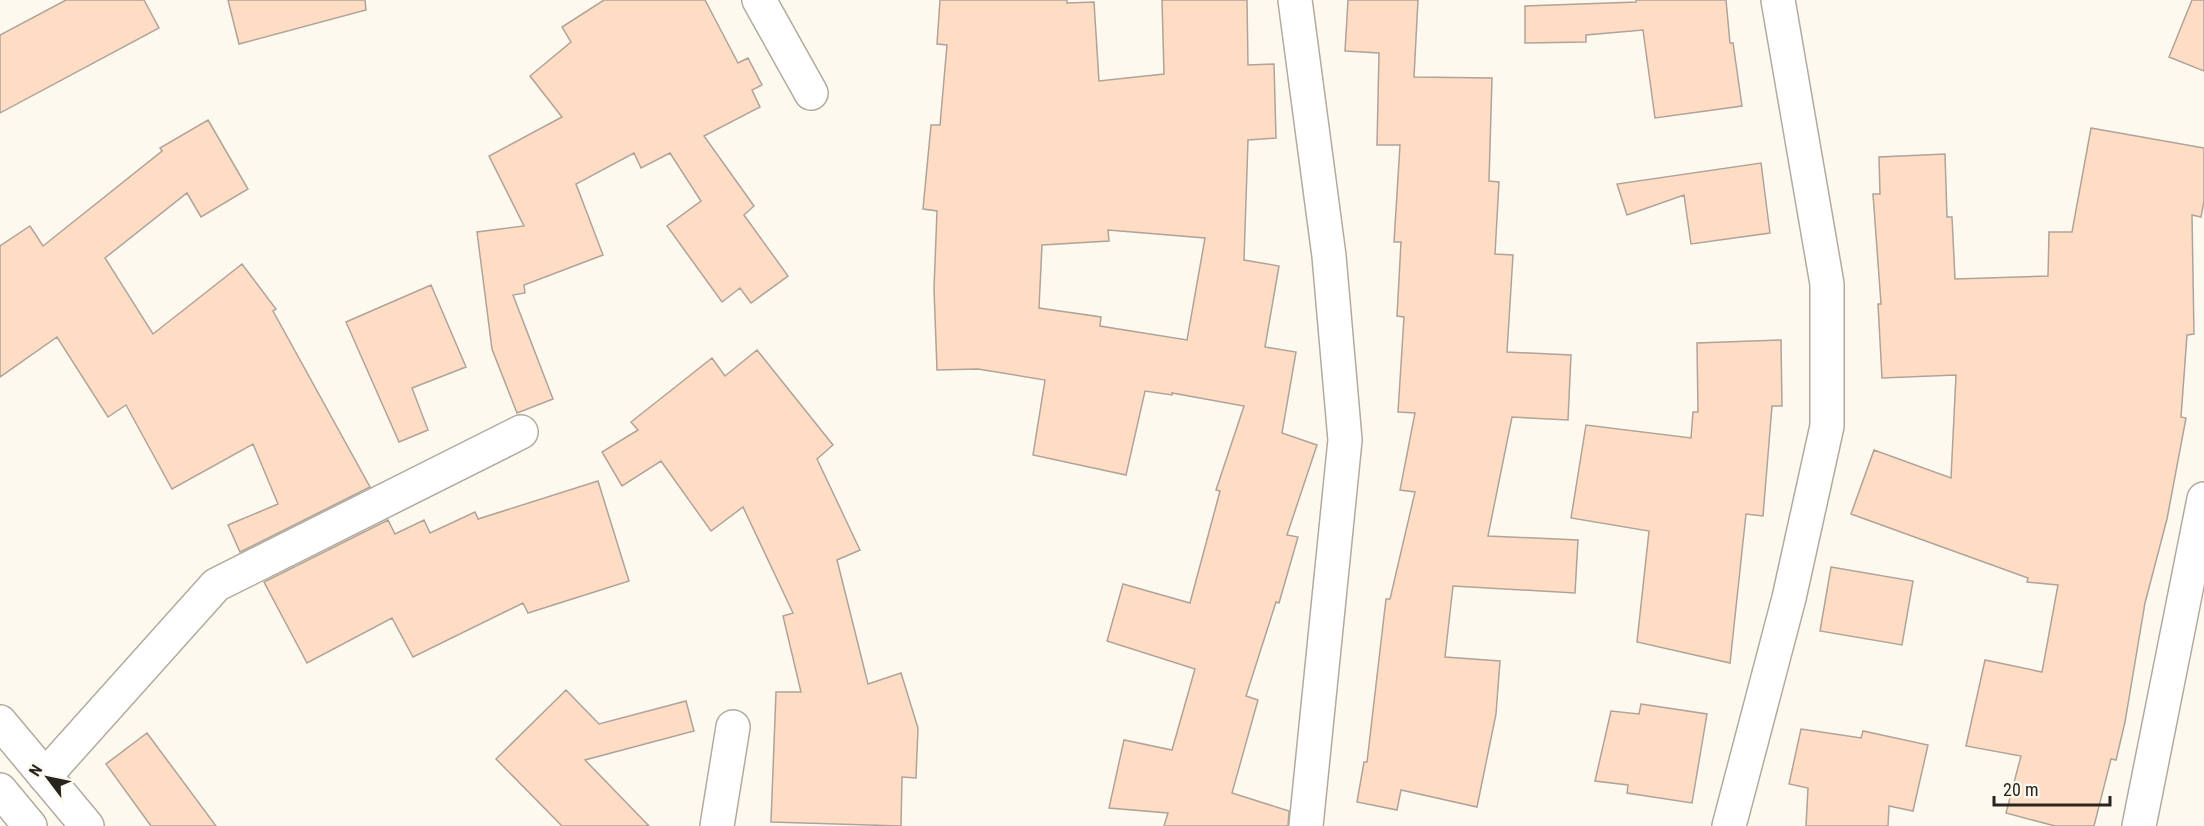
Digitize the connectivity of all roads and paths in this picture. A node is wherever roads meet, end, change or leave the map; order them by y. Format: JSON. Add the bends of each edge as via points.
{"nodes":[{"id":1,"x":759,"y":0,"type":"edge"},
{"id":2,"x":1295,"y":0,"type":"edge"},
{"id":3,"x":1779,"y":0,"type":"edge"},
{"id":4,"x":811,"y":93,"type":"dead end"},
{"id":5,"x":521,"y":432,"type":"dead end"},
{"id":6,"x":2204,"y":499,"type":"edge"},
{"id":7,"x":0,"y":722,"type":"edge"},
{"id":8,"x":733,"y":727,"type":"dead end"},
{"id":9,"x":45,"y":776,"type":"junction"},
{"id":10,"x":0,"y":790,"type":"edge"},
{"id":11,"x":30,"y":826,"type":"edge"},
{"id":12,"x":87,"y":826,"type":"edge"},
{"id":13,"x":717,"y":826,"type":"edge"},
{"id":14,"x":1306,"y":826,"type":"edge"},
{"id":15,"x":1729,"y":826,"type":"edge"},
{"id":16,"x":2139,"y":826,"type":"edge"}],
"edges":[{"from":1,"to":4,"type":"street"},
{"from":2,"to":14,"type":"street","via":[[1329,256],[1345,440]]},
{"from":3,"to":15,"type":"street","via":[[1827,284],[1827,426],[1789,598]]},
{"from":5,"to":9,"type":"street","via":[[216,585]]},
{"from":6,"to":16,"type":"street"},
{"from":7,"to":9,"type":"street"},
{"from":8,"to":13,"type":"street"},
{"from":9,"to":12,"type":"street"},
{"from":10,"to":11,"type":"street"}]}
